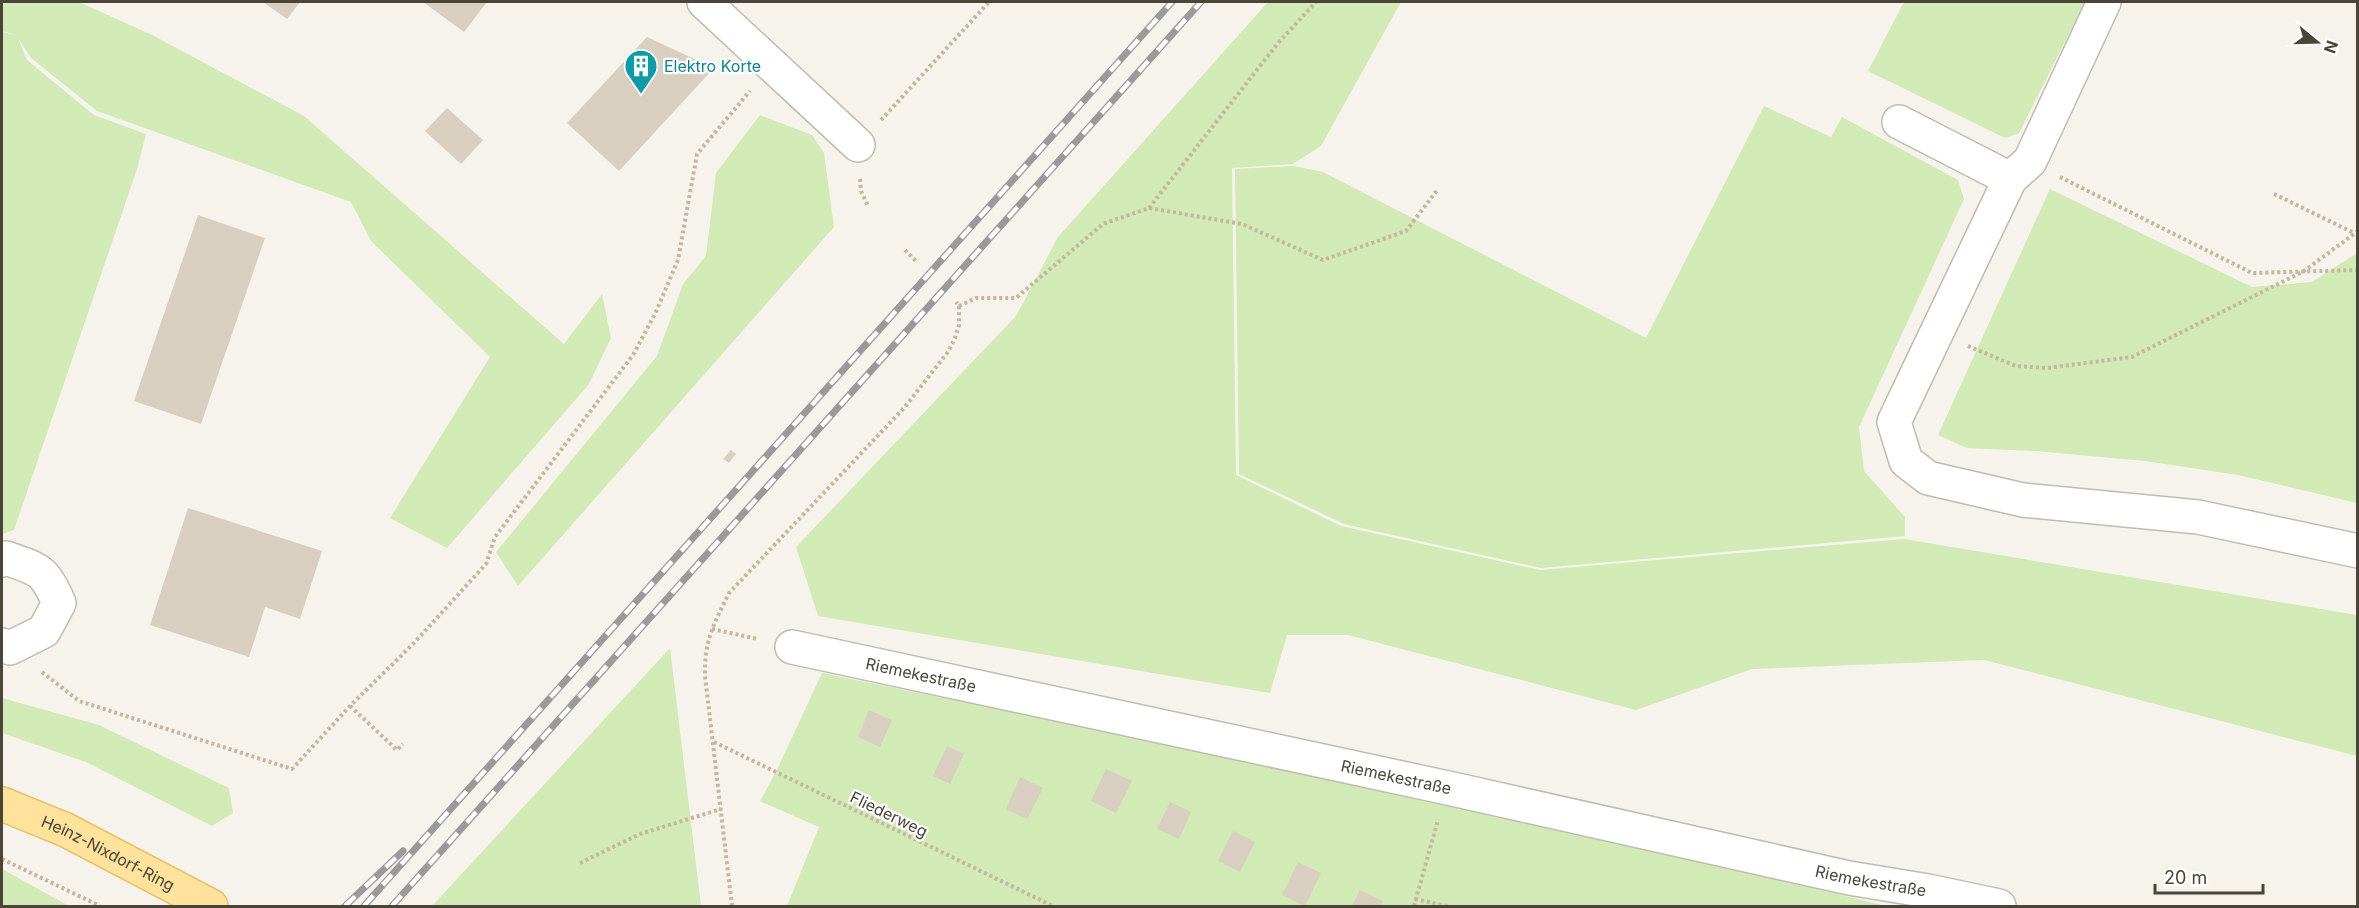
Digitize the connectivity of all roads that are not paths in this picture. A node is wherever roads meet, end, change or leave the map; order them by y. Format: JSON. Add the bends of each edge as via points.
{"nodes":[{"id":1,"x":704,"y":2,"type":"edge"},
{"id":2,"x":2104,"y":2,"type":"edge"},
{"id":3,"x":1899,"y":122,"type":"dead end"},
{"id":4,"x":858,"y":145,"type":"road end"},
{"id":5,"x":2020,"y":170,"type":"junction"},
{"id":6,"x":2358,"y":551,"type":"edge"},
{"id":7,"x":2,"y":560,"type":"edge"},
{"id":8,"x":6,"y":647,"type":"edge"},
{"id":9,"x":792,"y":647,"type":"road end"},
{"id":10,"x":2,"y":804,"type":"edge"},
{"id":11,"x":211,"y":906,"type":"edge"},
{"id":12,"x":1999,"y":906,"type":"edge"}],
"edges":[{"from":1,"to":4,"type":"street"},
{"from":2,"to":5,"type":"street"},
{"from":3,"to":5,"type":"street"},
{"from":5,"to":6,"type":"street","via":[[1894,422],[1906,461],[1928,478],[2023,500],[2198,517]]},
{"from":7,"to":8,"type":"street","via":[[6,558],[41,571],[59,603],[44,631]]},
{"from":9,"to":12,"type":"street","name":"Riemekestraße","via":[[1837,875]]},
{"from":10,"to":11,"type":"main road","name":"Heinz-Nixdorf-Ring","via":[[66,830]]}]}
